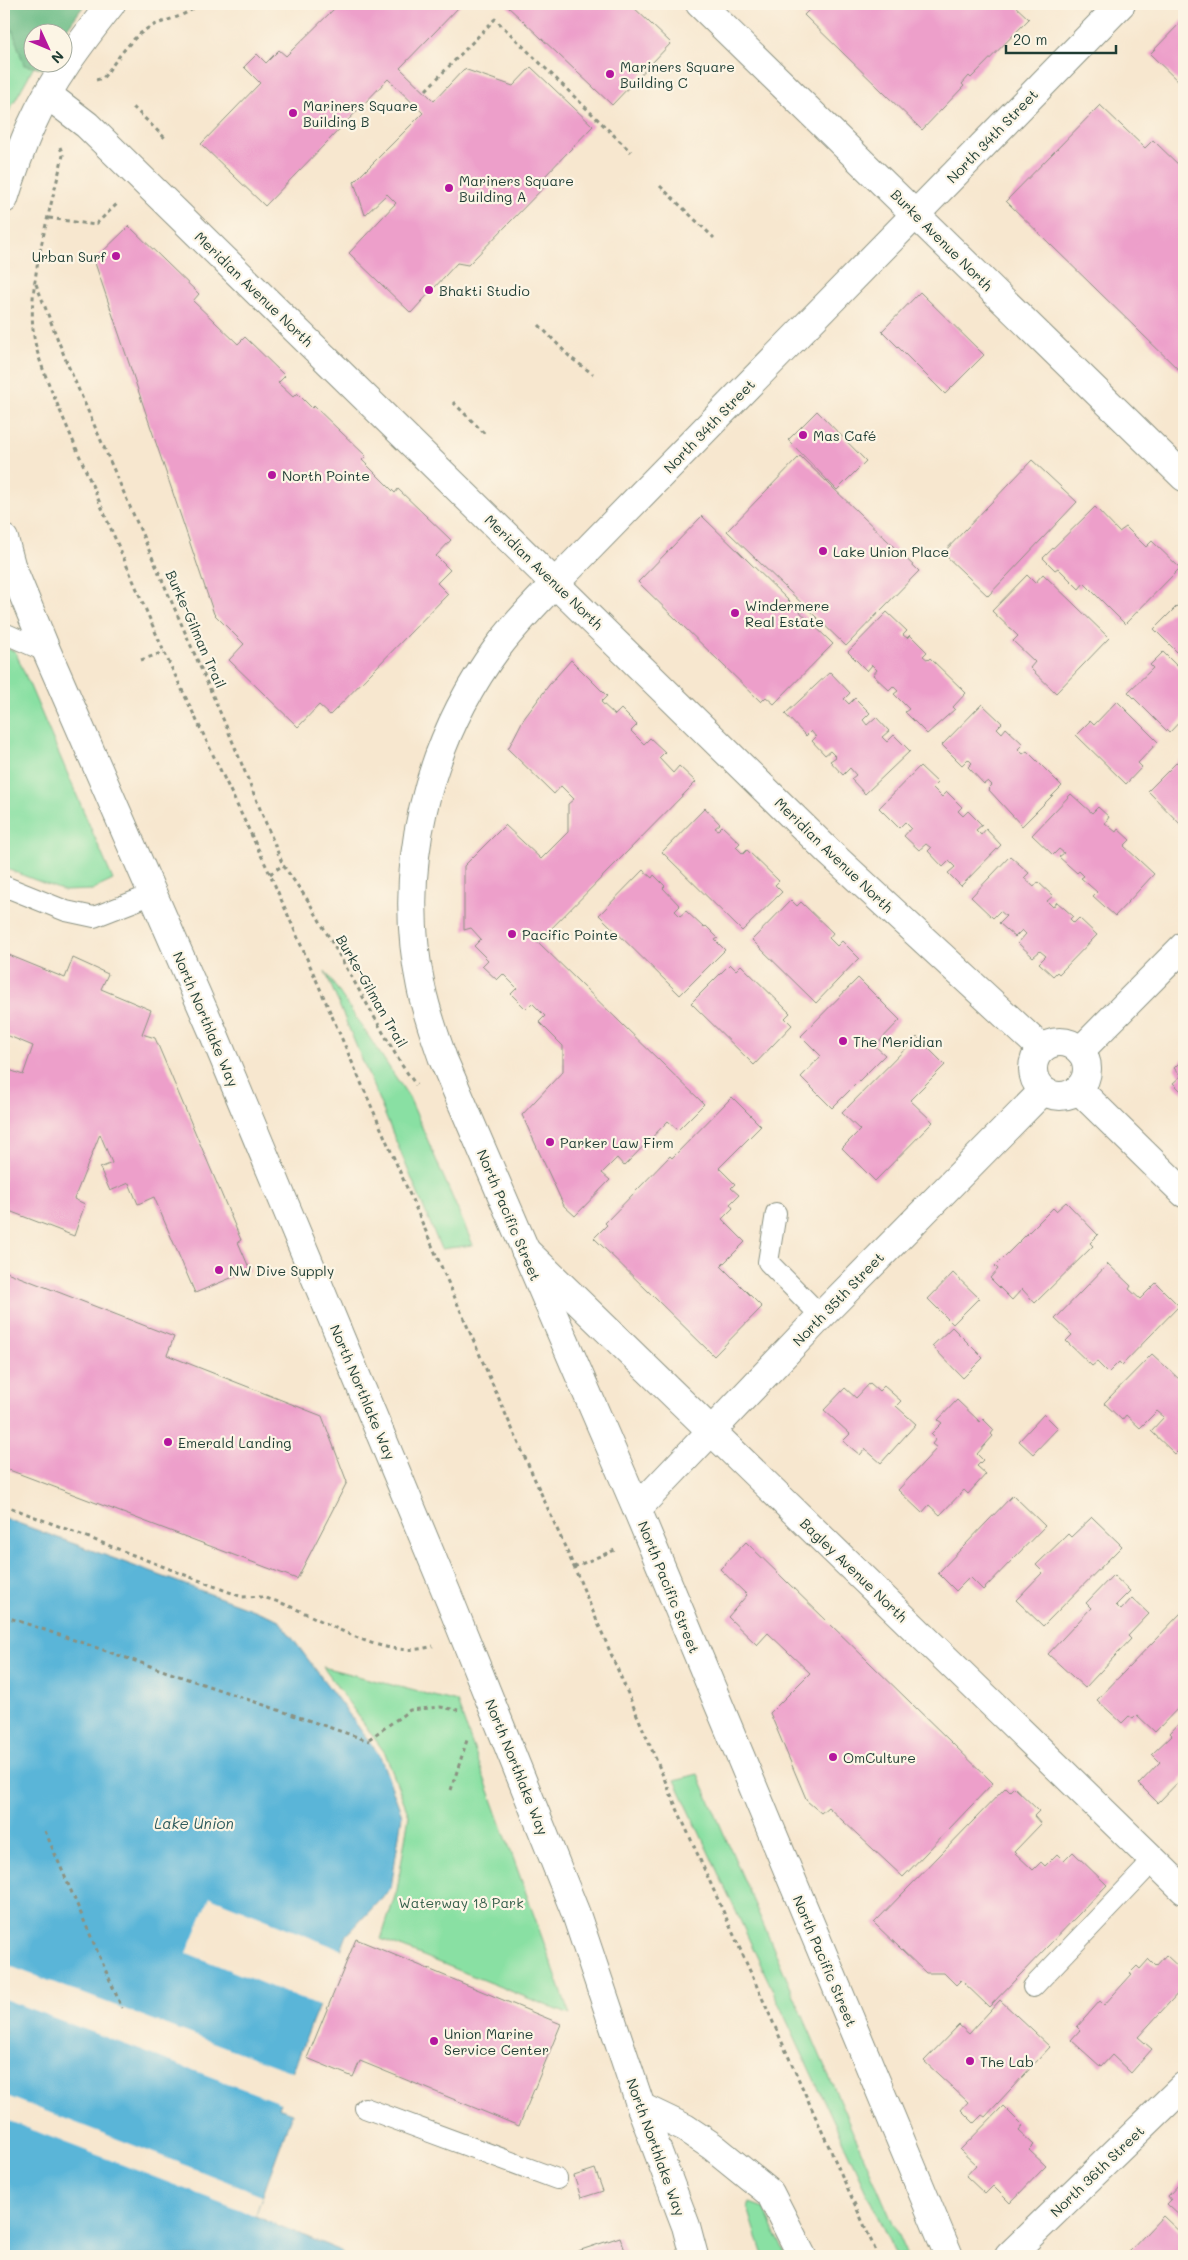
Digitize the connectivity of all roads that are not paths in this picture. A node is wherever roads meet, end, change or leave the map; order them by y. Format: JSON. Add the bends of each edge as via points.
{"nodes":[{"id":1,"x":111,"y":4,"type":"edge"},
{"id":2,"x":700,"y":4,"type":"edge"},
{"id":3,"x":1121,"y":4,"type":"edge"},
{"id":4,"x":48,"y":94,"type":"junction"},
{"id":5,"x":4,"y":199,"type":"edge"},
{"id":6,"x":916,"y":214,"type":"junction"},
{"id":7,"x":1184,"y":477,"type":"edge"},
{"id":8,"x":4,"y":539,"type":"edge"},
{"id":9,"x":556,"y":582,"type":"junction"},
{"id":10,"x":4,"y":633,"type":"edge"},
{"id":11,"x":47,"y":652,"type":"junction"},
{"id":12,"x":4,"y":886,"type":"edge"},
{"id":13,"x":153,"y":894,"type":"junction"},
{"id":14,"x":412,"y":912,"type":"joint"},
{"id":15,"x":1184,"y":946,"type":"edge"},
{"id":16,"x":1042,"y":1049,"type":"junction"},
{"id":17,"x":1080,"y":1051,"type":"junction"},
{"id":18,"x":1078,"y":1089,"type":"junction"},
{"id":19,"x":1043,"y":1091,"type":"junction"},
{"id":20,"x":1184,"y":1193,"type":"edge"},
{"id":21,"x":776,"y":1213,"type":"dead end"},
{"id":22,"x":524,"y":1249,"type":"junction"},
{"id":23,"x":820,"y":1316,"type":"junction"},
{"id":24,"x":710,"y":1431,"type":"junction"},
{"id":25,"x":637,"y":1510,"type":"junction"},
{"id":26,"x":1154,"y":1860,"type":"junction"},
{"id":27,"x":1184,"y":1890,"type":"edge"},
{"id":28,"x":1033,"y":1987,"type":"dead end"},
{"id":29,"x":1184,"y":2086,"type":"edge"},
{"id":30,"x":640,"y":2107,"type":"junction"},
{"id":31,"x":365,"y":2108,"type":"dead end"},
{"id":32,"x":558,"y":2179,"type":"dead end"},
{"id":33,"x":694,"y":2256,"type":"edge"},
{"id":34,"x":802,"y":2256,"type":"edge"},
{"id":35,"x":949,"y":2256,"type":"edge"},
{"id":36,"x":1009,"y":2256,"type":"edge"}],
"edges":[{"from":1,"to":4,"type":"street","via":[[84,38]]},
{"from":2,"to":6,"type":"street","name":"Burke Avenue North"},
{"from":3,"to":6,"type":"street","name":"North 34th Street"},
{"from":4,"to":5,"type":"street","via":[[17,158]]},
{"from":4,"to":9,"type":"street","name":"Meridian Avenue North","via":[[88,125]]},
{"from":6,"to":7,"type":"street","name":"Burke Avenue North"},
{"from":6,"to":9,"type":"street","name":"North 34th Street"},
{"from":8,"to":11,"type":"street","name":"North Northlake Way"},
{"from":9,"to":14,"type":"street","name":"North 34th Street","via":[[484,667],[455,716],[439,753],[418,831]]},
{"from":9,"to":16,"type":"street","name":"Meridian Avenue North","via":[[830,853]]},
{"from":10,"to":11,"type":"lane"},
{"from":11,"to":13,"type":"street","name":"North Northlake Way"},
{"from":12,"to":13,"type":"lane","via":[[66,911],[94,917]]},
{"from":13,"to":30,"type":"street","name":"North Northlake Way","via":[[447,1593],[576,1914]]},
{"from":14,"to":22,"type":"street","name":"North Pacific Street","via":[[415,950],[430,1024]]},
{"from":15,"to":17,"type":"street"},
{"from":16,"to":17,"type":"street","via":[[1055,1042],[1064,1042]]},
{"from":16,"to":19,"type":"street","via":[[1032,1069]]},
{"from":17,"to":18,"type":"street","via":[[1087,1068],[1086,1077]]},
{"from":18,"to":19,"type":"street","via":[[1059,1096]]},
{"from":18,"to":20,"type":"street"},
{"from":19,"to":23,"type":"street","name":"North 35th Street"},
{"from":21,"to":23,"type":"lane","via":[[768,1262]]},
{"from":22,"to":24,"type":"street","name":"Bagley Avenue North"},
{"from":22,"to":25,"type":"street","name":"North Pacific Street"},
{"from":23,"to":24,"type":"street","name":"North 35th Street"},
{"from":24,"to":25,"type":"street","name":"North 35th Street"},
{"from":24,"to":26,"type":"street","name":"Bagley Avenue North"},
{"from":25,"to":35,"type":"street","name":"North Pacific Street"},
{"from":26,"to":27,"type":"street","name":"Bagley Avenue North"},
{"from":26,"to":28,"type":"lane"},
{"from":29,"to":36,"type":"street","name":"North 36th Street"},
{"from":30,"to":33,"type":"street","name":"North Northlake Way","via":[[686,2226]]},
{"from":30,"to":34,"type":"street","via":[[685,2128],[770,2193]]},
{"from":31,"to":32,"type":"lane"}]}
